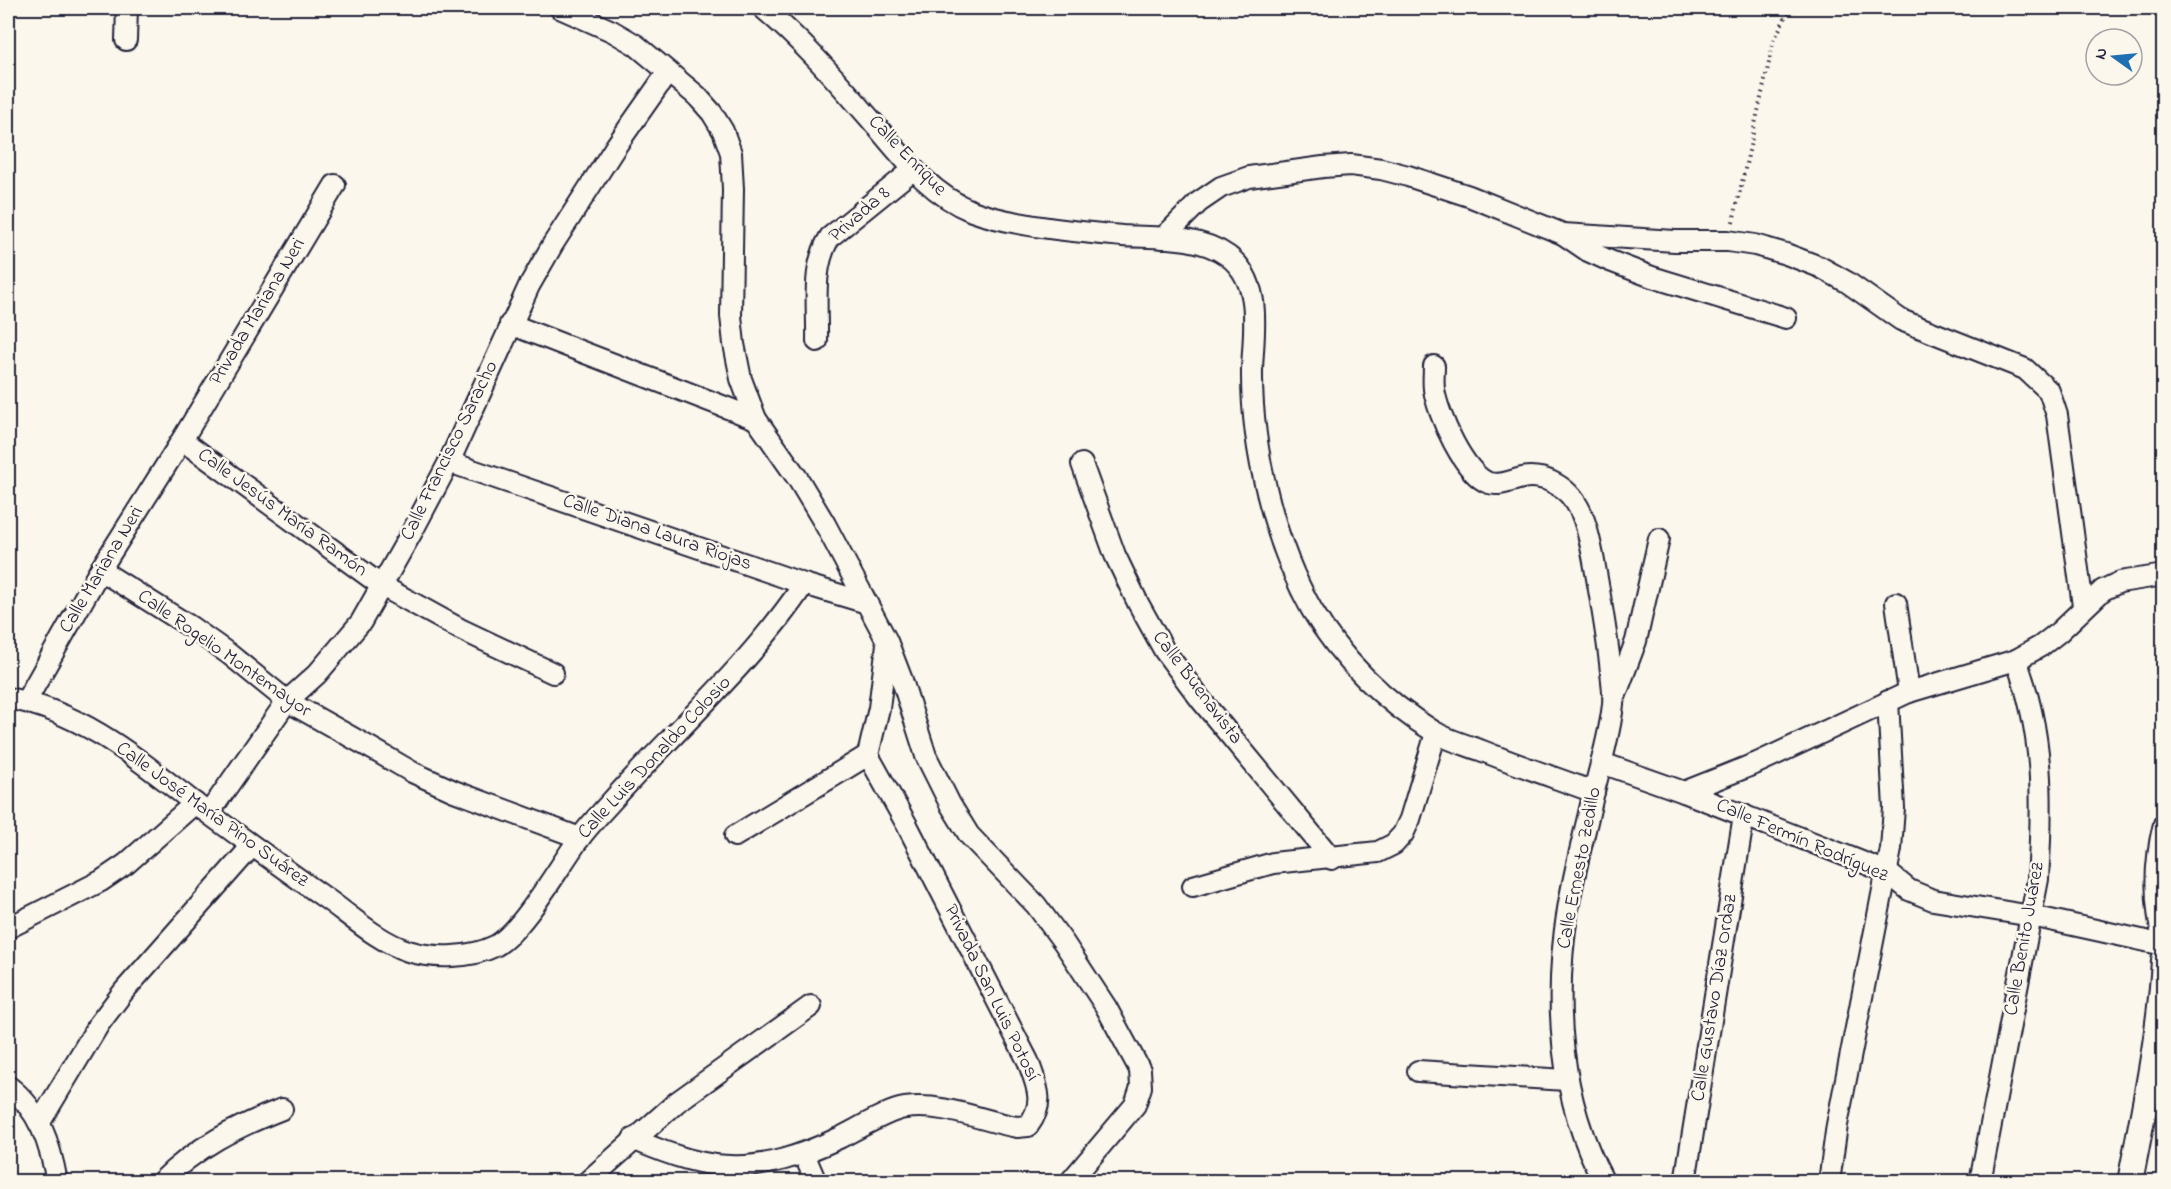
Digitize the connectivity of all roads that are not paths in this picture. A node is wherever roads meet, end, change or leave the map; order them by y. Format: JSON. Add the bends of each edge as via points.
{"nodes":[{"id":1,"x":128,"y":8,"type":"edge"},
{"id":2,"x":560,"y":8,"type":"edge"},
{"id":3,"x":763,"y":8,"type":"edge"},
{"id":4,"x":126,"y":40,"type":"dead end"},
{"id":5,"x":668,"y":72,"type":"junction"},
{"id":6,"x":914,"y":169,"type":"junction"},
{"id":7,"x":335,"y":185,"type":"dead end"},
{"id":8,"x":1563,"y":234,"type":"junction"},
{"id":9,"x":1163,"y":238,"type":"junction"},
{"id":10,"x":1786,"y":318,"type":"dead end"},
{"id":11,"x":510,"y":324,"type":"junction"},
{"id":12,"x":818,"y":341,"type":"dead end"},
{"id":13,"x":1434,"y":366,"type":"dead end"},
{"id":14,"x":756,"y":419,"type":"junction"},
{"id":15,"x":182,"y":440,"type":"junction"},
{"id":16,"x":448,"y":462,"type":"junction"},
{"id":17,"x":1082,"y":464,"type":"dead end"},
{"id":18,"x":1659,"y":539,"type":"dead end"},
{"id":19,"x":100,"y":570,"type":"junction"},
{"id":20,"x":2163,"y":575,"type":"edge"},
{"id":21,"x":804,"y":584,"type":"junction"},
{"id":22,"x":382,"y":586,"type":"junction"},
{"id":23,"x":867,"y":603,"type":"junction"},
{"id":24,"x":1896,"y":603,"type":"dead end"},
{"id":25,"x":2083,"y":606,"type":"junction"},
{"id":26,"x":887,"y":641,"type":"junction"},
{"id":27,"x":2016,"y":660,"type":"junction"},
{"id":28,"x":553,"y":673,"type":"dead end"},
{"id":29,"x":1909,"y":692,"type":"junction"},
{"id":30,"x":17,"y":700,"type":"edge"},
{"id":31,"x":287,"y":701,"type":"junction"},
{"id":32,"x":1888,"y":701,"type":"junction"},
{"id":33,"x":1614,"y":703,"type":"junction"},
{"id":34,"x":1436,"y":733,"type":"junction"},
{"id":35,"x":868,"y":755,"type":"junction"},
{"id":36,"x":1602,"y":763,"type":"junction"},
{"id":37,"x":1594,"y":792,"type":"junction"},
{"id":38,"x":1684,"y":792,"type":"junction"},
{"id":39,"x":202,"y":808,"type":"junction"},
{"id":40,"x":1744,"y":815,"type":"junction"},
{"id":41,"x":2163,"y":824,"type":"edge"},
{"id":42,"x":735,"y":836,"type":"dead end"},
{"id":43,"x":580,"y":838,"type":"junction"},
{"id":44,"x":252,"y":846,"type":"junction"},
{"id":45,"x":1332,"y":859,"type":"junction"},
{"id":46,"x":1887,"y":872,"type":"junction"},
{"id":47,"x":1193,"y":886,"type":"dead end"},
{"id":48,"x":2032,"y":916,"type":"junction"},
{"id":49,"x":8,"y":928,"type":"edge"},
{"id":50,"x":2163,"y":944,"type":"edge"},
{"id":51,"x":407,"y":950,"type":"joint"},
{"id":52,"x":2163,"y":960,"type":"edge"},
{"id":53,"x":811,"y":1006,"type":"dead end"},
{"id":54,"x":1418,"y":1071,"type":"dead end"},
{"id":55,"x":1567,"y":1080,"type":"junction"},
{"id":56,"x":8,"y":1086,"type":"edge"},
{"id":57,"x":2156,"y":1095,"type":"edge"},
{"id":58,"x":282,"y":1109,"type":"dead end"},
{"id":59,"x":40,"y":1122,"type":"junction"},
{"id":60,"x":633,"y":1139,"type":"junction"},
{"id":61,"x":804,"y":1154,"type":"junction"},
{"id":62,"x":57,"y":1182,"type":"edge"},
{"id":63,"x":161,"y":1182,"type":"edge"},
{"id":64,"x":587,"y":1182,"type":"edge"},
{"id":65,"x":816,"y":1182,"type":"edge"},
{"id":66,"x":1070,"y":1182,"type":"edge"},
{"id":67,"x":1604,"y":1182,"type":"edge"},
{"id":68,"x":1685,"y":1182,"type":"edge"},
{"id":69,"x":1829,"y":1182,"type":"edge"},
{"id":70,"x":1980,"y":1182,"type":"edge"},
{"id":71,"x":2130,"y":1182,"type":"edge"}],
"edges":[{"from":1,"to":4,"type":"street"},
{"from":2,"to":5,"type":"street","via":[[636,45]]},
{"from":3,"to":6,"type":"street","name":"Calle Enrique","via":[[814,56]]},
{"from":5,"to":11,"type":"street","name":"Calle Francisco Saracho","via":[[553,244]]},
{"from":5,"to":14,"type":"street","via":[[712,113],[731,153],[731,316],[741,379]]},
{"from":6,"to":9,"type":"street","name":"Calle Enrique","via":[[950,200],[992,218]]},
{"from":6,"to":12,"type":"street","name":"Privada 8","via":[[824,246],[819,261]]},
{"from":7,"to":15,"type":"street","name":"Privada Mariana Neri"},
{"from":8,"to":9,"type":"street","via":[[1408,176],[1351,165],[1250,177],[1221,187],[1199,202]]},
{"from":8,"to":10,"type":"street","via":[[1588,251],[1652,277]]},
{"from":8,"to":25,"type":"street","via":[[1755,245],[1820,267],[1901,320],[2025,369],[2049,391],[2057,416]]},
{"from":9,"to":34,"type":"street","name":"Calle Enrique","via":[[1210,248],[1228,256],[1242,271],[1253,303],[1254,414],[1262,471],[1293,568],[1312,610],[1340,648],[1402,710]]},
{"from":11,"to":14,"type":"street"},
{"from":11,"to":16,"type":"street","name":"Calle Francisco Saracho"},
{"from":13,"to":33,"type":"street","via":[[1434,390],[1446,425],[1460,453],[1481,479],[1501,484],[1532,477],[1545,479],[1573,496],[1580,509],[1591,545],[1607,633]]},
{"from":14,"to":23,"type":"street","via":[[798,479]]},
{"from":15,"to":19,"type":"street","name":"Calle Mariana Neri"},
{"from":15,"to":22,"type":"street","name":"Calle Jesús María Ramón"},
{"from":16,"to":21,"type":"street","name":"Calle Diana Laura Riojas"},
{"from":16,"to":22,"type":"street","name":"Calle Francisco Saracho"},
{"from":17,"to":45,"type":"street","name":"Calle Buenavista","via":[[1115,555],[1164,650]]},
{"from":18,"to":33,"type":"street","via":[[1636,641]]},
{"from":19,"to":30,"type":"street","name":"Calle Mariana Neri"},
{"from":19,"to":31,"type":"street","name":"Calle Rogelio Montemayor","via":[[229,654]]},
{"from":20,"to":25,"type":"street","via":[[2121,582]]},
{"from":21,"to":23,"type":"street","name":"Calle Diana Laura Riojas"},
{"from":21,"to":43,"type":"street","name":"Calle Luis Donaldo Colosio","via":[[767,636]]},
{"from":22,"to":28,"type":"street","name":"Calle Jesús María Ramón"},
{"from":22,"to":31,"type":"street","name":"Calle Francisco Saracho","via":[[340,649]]},
{"from":23,"to":26,"type":"street"},
{"from":24,"to":29,"type":"street"},
{"from":25,"to":27,"type":"street","via":[[2059,632]]},
{"from":26,"to":35,"type":"street","via":[[879,708]]},
{"from":26,"to":66,"type":"street","via":[[937,781],[969,835],[1036,905],[1064,943],[1106,1007],[1140,1070],[1141,1088],[1135,1105]]},
{"from":27,"to":29,"type":"street"},
{"from":27,"to":48,"type":"street","name":"Calle Benito Juárez","via":[[2026,687],[2039,751],[2041,833]]},
{"from":29,"to":32,"type":"street"},
{"from":30,"to":39,"type":"street","name":"Calle José María Pino Suárez","via":[[71,717],[91,728]]},
{"from":31,"to":39,"type":"street","name":"Calle Francisco Saracho"},
{"from":31,"to":43,"type":"street","name":"Calle Rogelio Montemayor","via":[[412,772]]},
{"from":32,"to":38,"type":"street","via":[[1757,763]]},
{"from":32,"to":46,"type":"street","via":[[1894,808]]},
{"from":33,"to":36,"type":"street","name":"Calle Ernesto Zedillo"},
{"from":34,"to":37,"type":"street","name":"Calle Enrique"},
{"from":34,"to":45,"type":"street","via":[[1403,834],[1378,852]]},
{"from":35,"to":42,"type":"street"},
{"from":35,"to":61,"type":"street","name":"Privada San Luis Potosí","via":[[1028,1061],[1039,1105],[1028,1126],[1017,1127],[944,1108],[902,1108]]},
{"from":36,"to":37,"type":"street","name":"Calle Ernesto Zedillo"},
{"from":36,"to":38,"type":"street","name":"Calle Fermín Rodríguez"},
{"from":37,"to":55,"type":"street","name":"Calle Ernesto Zedillo","via":[[1568,908],[1562,956],[1561,1008]]},
{"from":38,"to":40,"type":"street","name":"Calle Fermín Rodríguez"},
{"from":39,"to":44,"type":"street","name":"Calle José María Pino Suárez"},
{"from":39,"to":49,"type":"street","name":"Calle Francisco Saracho","via":[[101,881]]},
{"from":40,"to":46,"type":"street","name":"Calle Fermín Rodríguez"},
{"from":40,"to":68,"type":"street","name":"Calle Gustavo Díaz Ordaz"},
{"from":41,"to":50,"type":"street","via":[[2157,861]]},
{"from":43,"to":51,"type":"street","name":"Calle Luis Donaldo Colosio","via":[[529,911],[496,945],[471,954],[429,955]]},
{"from":44,"to":51,"type":"street","name":"Calle José María Pino Suárez","via":[[379,936]]},
{"from":44,"to":59,"type":"street","via":[[124,991],[99,1024]]},
{"from":45,"to":47,"type":"street","via":[[1273,863]]},
{"from":46,"to":48,"type":"street","name":"Calle Fermín Rodríguez","via":[[1909,890],[1933,900]]},
{"from":46,"to":69,"type":"street"},
{"from":48,"to":50,"type":"street","name":"Calle Fermín Rodríguez"},
{"from":48,"to":70,"type":"street","name":"Calle Benito Juárez"},
{"from":52,"to":57,"type":"street"},
{"from":53,"to":60,"type":"street","via":[[677,1102]]},
{"from":54,"to":55,"type":"street"},
{"from":55,"to":67,"type":"street","name":"Calle Ernesto Zedillo","via":[[1579,1126]]},
{"from":56,"to":59,"type":"street"},
{"from":57,"to":71,"type":"street"},
{"from":58,"to":63,"type":"street","via":[[209,1142]]},
{"from":59,"to":62,"type":"street"},
{"from":60,"to":61,"type":"street","name":"Privada San Luis Potosí","via":[[665,1153],[727,1168],[757,1166]]},
{"from":60,"to":64,"type":"street"},
{"from":61,"to":65,"type":"street"}]}
